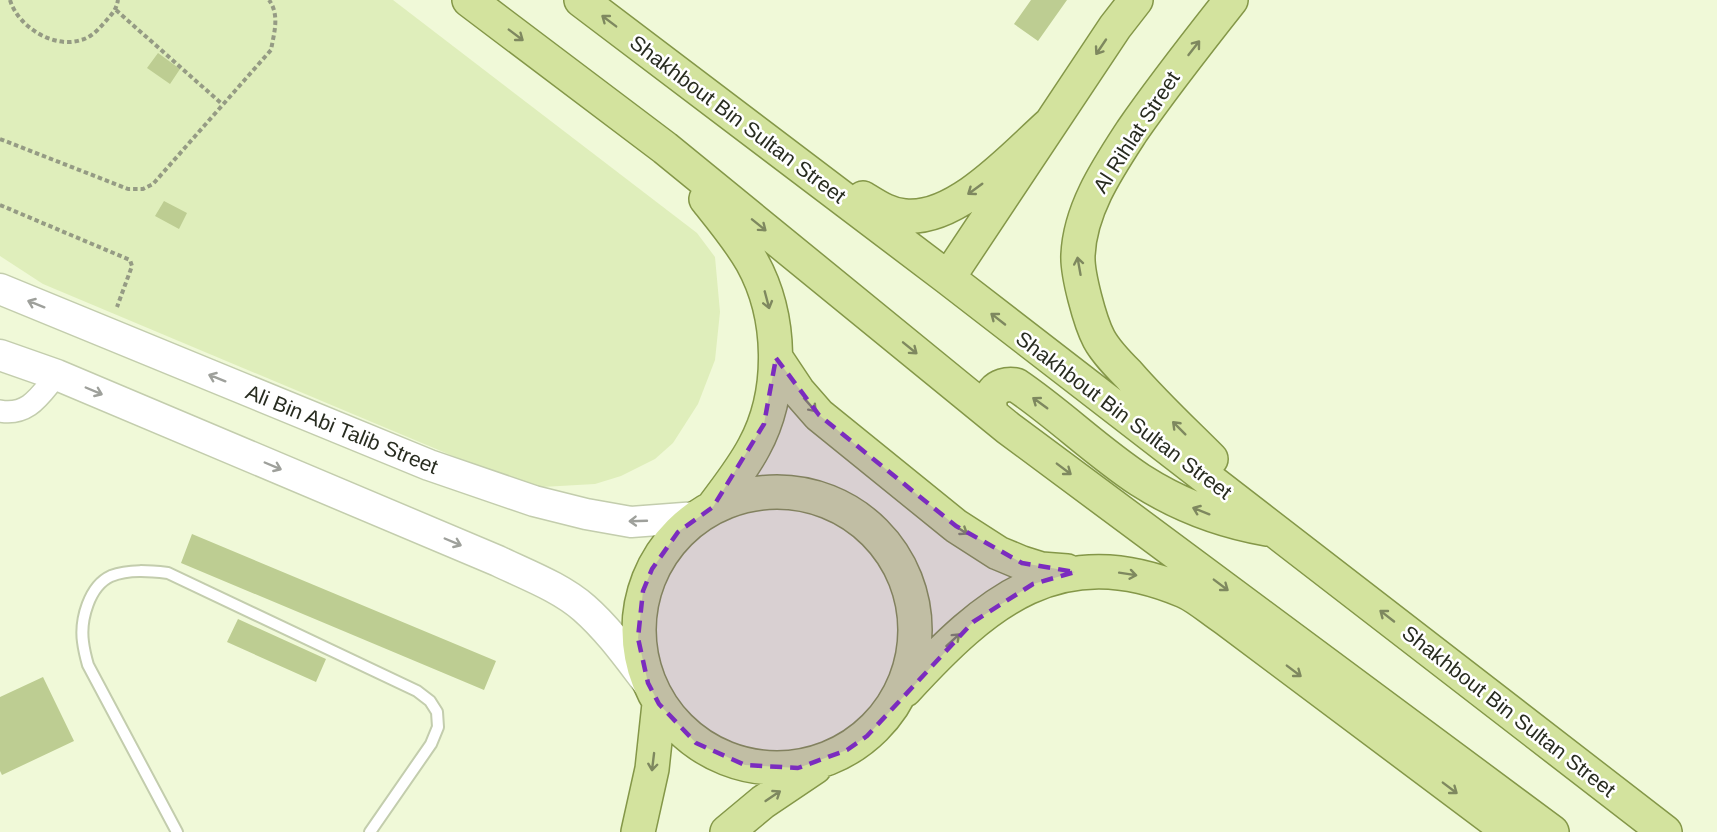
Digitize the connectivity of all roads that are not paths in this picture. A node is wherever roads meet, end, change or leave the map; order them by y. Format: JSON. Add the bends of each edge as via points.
{"nodes":[{"id":1,"x":469,"y":0,"type":"edge"},
{"id":2,"x":581,"y":0,"type":"edge"},
{"id":3,"x":1136,"y":0,"type":"edge"},
{"id":4,"x":1231,"y":0,"type":"edge"},
{"id":5,"x":740,"y":120,"type":"junction"},
{"id":6,"x":1050,"y":123,"type":"junction"},
{"id":7,"x":665,"y":148,"type":"junction"},
{"id":8,"x":948,"y":278,"type":"junction"},
{"id":9,"x":0,"y":289,"type":"edge"},
{"id":10,"x":0,"y":355,"type":"edge"},
{"id":11,"x":776,"y":358,"type":"junction"},
{"id":12,"x":57,"y":375,"type":"junction"},
{"id":13,"x":0,"y":411,"type":"edge"},
{"id":14,"x":992,"y":414,"type":"junction"},
{"id":15,"x":705,"y":512,"type":"junction"},
{"id":16,"x":1277,"y":531,"type":"junction"},
{"id":17,"x":1075,"y":572,"type":"junction"},
{"id":18,"x":654,"y":693,"type":"junction"},
{"id":19,"x":898,"y":698,"type":"junction"},
{"id":20,"x":824,"y":761,"type":"junction"},
{"id":21,"x":177,"y":832,"type":"edge"},
{"id":22,"x":370,"y":832,"type":"edge"},
{"id":23,"x":638,"y":832,"type":"edge"},
{"id":24,"x":727,"y":832,"type":"edge"},
{"id":25,"x":1510,"y":832,"type":"edge"},
{"id":26,"x":1552,"y":832,"type":"edge"},
{"id":27,"x":1665,"y":832,"type":"edge"}],
"edges":[{"from":1,"to":7,"type":"main road","one_way":true},
{"from":5,"to":2,"type":"main road","name":"Shakhbout Bin Sultan Street","one_way":true},
{"from":3,"to":6,"type":"main road","one_way":true},
{"from":16,"to":4,"type":"main road","name":"Al Rihlat Street","one_way":true,"via":[[1149,398],[1099,339],[1085,299],[1078,257],[1090,204],[1110,165],[1158,94]]},
{"from":6,"to":5,"type":"main road","one_way":true,"via":[[961,199],[940,210],[905,216],[882,210]]},
{"from":5,"to":8,"type":"main road","name":"Shakhbout Bin Sultan Street"},
{"from":6,"to":8,"type":"main road"},
{"from":7,"to":11,"type":"main road","one_way":true,"via":[[752,261],[771,314]]},
{"from":7,"to":14,"type":"main road","one_way":true},
{"from":16,"to":8,"type":"main road","name":"Shakhbout Bin Sultan Street","one_way":true},
{"from":15,"to":9,"type":"main road","name":"Ali Bin Abi Talib Street","one_way":true,"via":[[631,522],[534,501],[429,465]]},
{"from":10,"to":12,"type":"main road"},
{"from":11,"to":15,"type":"main road","via":[[773,392],[755,446]]},
{"from":11,"to":17,"type":"main road","one_way":true,"via":[[819,415],[956,526],[998,553],[1022,563]]},
{"from":12,"to":13,"type":"street","via":[[24,410]]},
{"from":12,"to":18,"type":"main road","one_way":true,"via":[[543,582],[583,607]]},
{"from":16,"to":14,"type":"main road","one_way":true,"via":[[1222,519],[1171,498],[1138,479],[1016,385],[999,386],[993,391],[989,399]]},
{"from":14,"to":26,"type":"main road","one_way":true},
{"from":15,"to":18,"type":"main road","via":[[678,532],[663,550],[643,591],[638,638],[641,661]]},
{"from":15,"to":19,"type":"main road","via":[[738,497],[792,493],[819,498],[843,509],[885,544],[900,567],[915,619],[915,646]]},
{"from":27,"to":16,"type":"main road","name":"Shakhbout Bin Sultan Street","one_way":true},
{"from":19,"to":17,"type":"main road","one_way":true,"via":[[941,650],[973,622],[1033,584]]},
{"from":17,"to":25,"type":"main road","one_way":true,"via":[[1134,574],[1185,591]]},
{"from":18,"to":20,"type":"main road","via":[[676,725],[696,743],[728,759],[771,769],[798,768]]},
{"from":18,"to":23,"type":"main road","one_way":true,"via":[[652,769]]},
{"from":19,"to":20,"type":"main road","via":[[867,736]]},
{"from":24,"to":20,"type":"main road","one_way":true},
{"from":21,"to":22,"type":"lane","via":[[88,665],[82,641],[83,617],[95,589],[111,576],[144,570],[168,573],[417,691],[430,701],[437,712],[438,727],[431,744]]}]}
